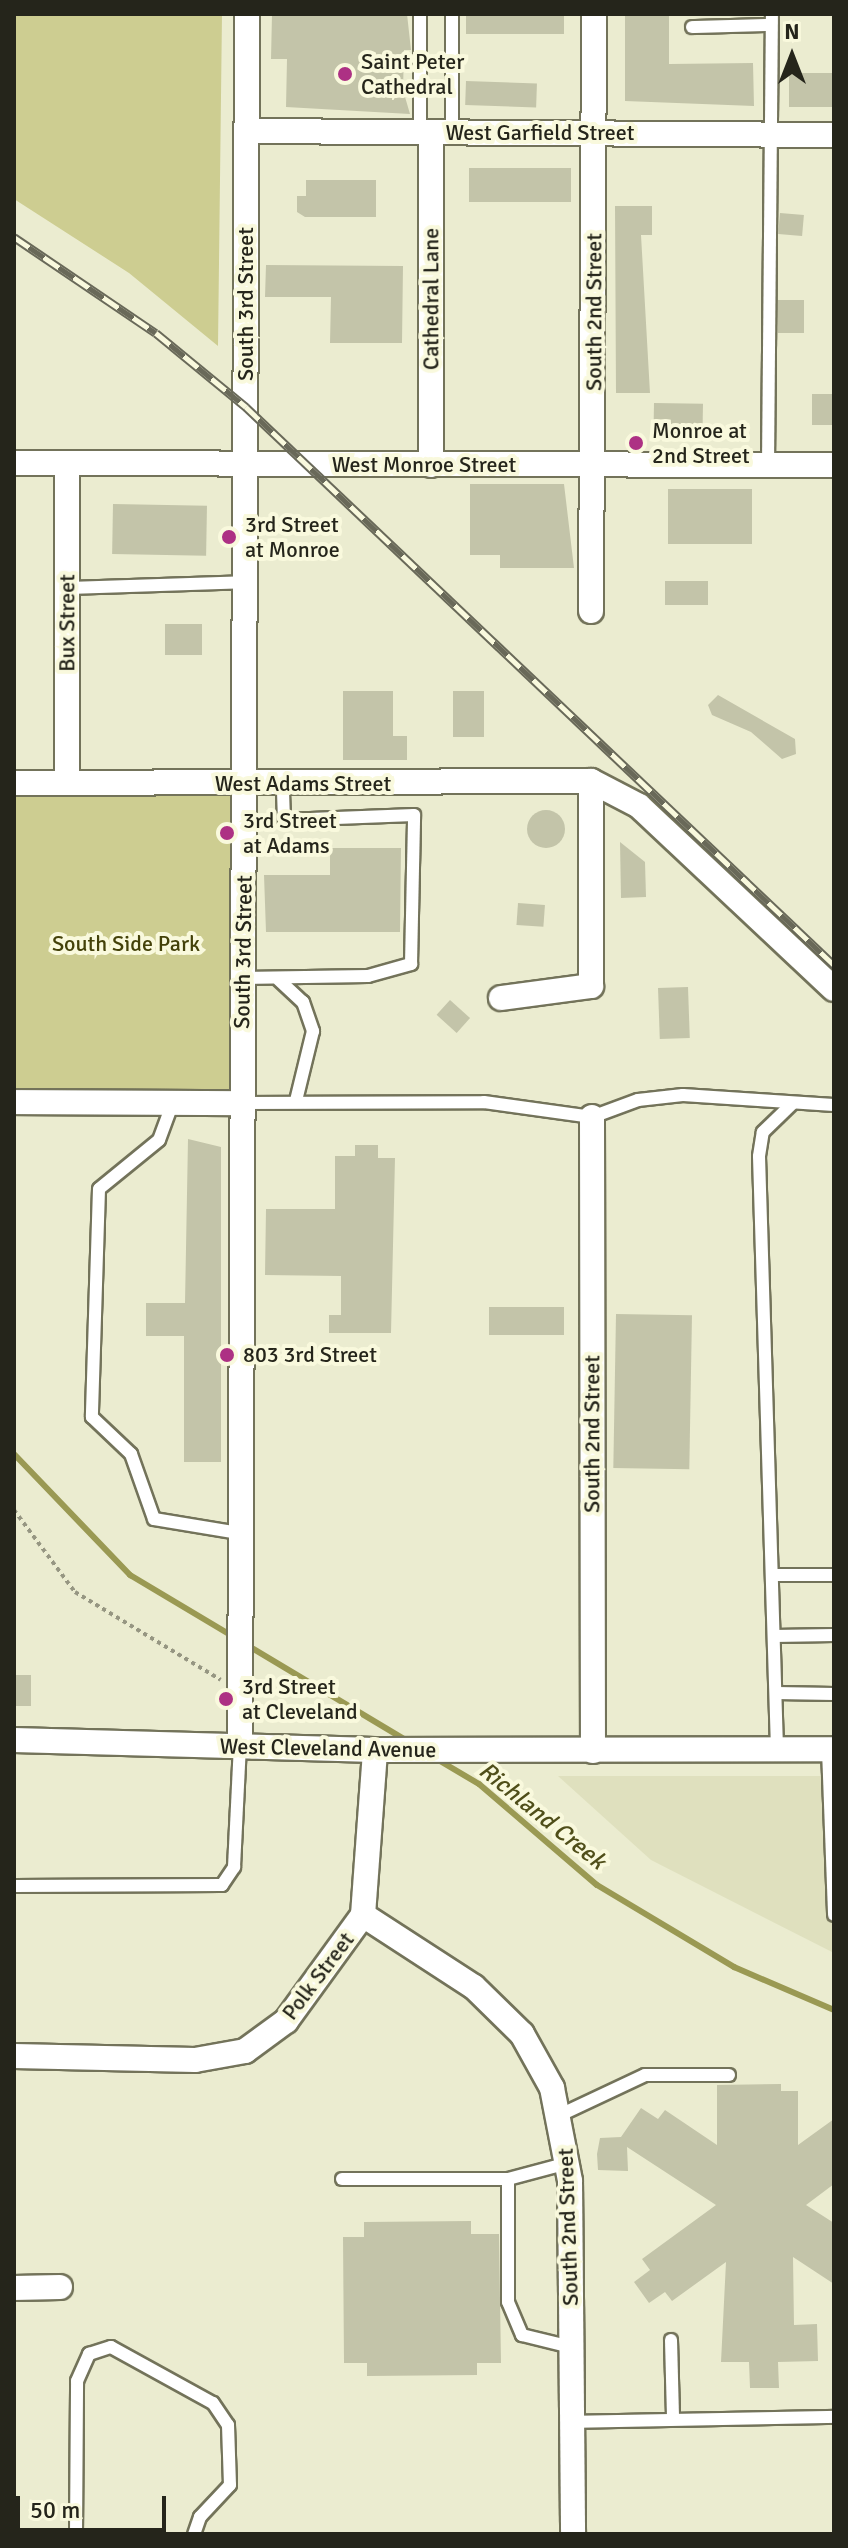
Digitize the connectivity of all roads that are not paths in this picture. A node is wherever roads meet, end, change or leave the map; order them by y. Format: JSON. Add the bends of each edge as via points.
{"nodes":[{"id":1,"x":247,"y":14,"type":"edge"},
{"id":2,"x":420,"y":14,"type":"edge"},
{"id":3,"x":452,"y":14,"type":"edge"},
{"id":4,"x":594,"y":14,"type":"edge"},
{"id":5,"x":770,"y":20,"type":"edge"},
{"id":6,"x":692,"y":27,"type":"dead end"},
{"id":7,"x":246,"y":131,"type":"junction"},
{"id":8,"x":434,"y":132,"type":"junction"},
{"id":9,"x":594,"y":133,"type":"junction"},
{"id":10,"x":767,"y":135,"type":"junction"},
{"id":11,"x":834,"y":135,"type":"edge"},
{"id":12,"x":14,"y":463,"type":"edge"},
{"id":13,"x":67,"y":463,"type":"junction"},
{"id":14,"x":247,"y":465,"type":"junction"},
{"id":15,"x":431,"y":465,"type":"junction"},
{"id":16,"x":594,"y":465,"type":"junction"},
{"id":17,"x":768,"y":465,"type":"junction"},
{"id":18,"x":834,"y":465,"type":"edge"},
{"id":19,"x":245,"y":582,"type":"junction"},
{"id":20,"x":67,"y":588,"type":"junction"},
{"id":21,"x":591,"y":611,"type":"dead end"},
{"id":22,"x":591,"y":781,"type":"junction"},
{"id":23,"x":67,"y":782,"type":"junction"},
{"id":24,"x":14,"y":783,"type":"edge"},
{"id":25,"x":245,"y":786,"type":"junction"},
{"id":26,"x":283,"y":786,"type":"junction"},
{"id":27,"x":242,"y":978,"type":"junction"},
{"id":28,"x":279,"y":980,"type":"junction"},
{"id":29,"x":834,"y":989,"type":"edge"},
{"id":30,"x":501,"y":998,"type":"dead end"},
{"id":31,"x":296,"y":1101,"type":"junction"},
{"id":32,"x":14,"y":1102,"type":"edge"},
{"id":33,"x":173,"y":1102,"type":"junction"},
{"id":34,"x":241,"y":1103,"type":"junction"},
{"id":35,"x":792,"y":1104,"type":"junction"},
{"id":36,"x":834,"y":1105,"type":"edge"},
{"id":37,"x":592,"y":1117,"type":"junction"},
{"id":38,"x":239,"y":1533,"type":"junction"},
{"id":39,"x":772,"y":1575,"type":"junction"},
{"id":40,"x":834,"y":1575,"type":"edge"},
{"id":41,"x":834,"y":1635,"type":"edge"},
{"id":42,"x":774,"y":1636,"type":"junction"},
{"id":43,"x":776,"y":1693,"type":"junction"},
{"id":44,"x":834,"y":1694,"type":"edge"},
{"id":45,"x":14,"y":1740,"type":"edge"},
{"id":46,"x":240,"y":1746,"type":"junction"},
{"id":47,"x":777,"y":1749,"type":"junction"},
{"id":48,"x":831,"y":1749,"type":"edge"},
{"id":49,"x":379,"y":1750,"type":"junction"},
{"id":50,"x":593,"y":1751,"type":"junction"},
{"id":51,"x":14,"y":1886,"type":"edge"},
{"id":52,"x":363,"y":1915,"type":"junction"},
{"id":53,"x":834,"y":1915,"type":"edge"},
{"id":54,"x":14,"y":2056,"type":"edge"},
{"id":55,"x":729,"y":2075,"type":"dead end"},
{"id":56,"x":560,"y":2115,"type":"junction"},
{"id":57,"x":568,"y":2163,"type":"junction"},
{"id":58,"x":342,"y":2179,"type":"dead end"},
{"id":59,"x":508,"y":2179,"type":"junction"},
{"id":60,"x":60,"y":2287,"type":"dead end"},
{"id":61,"x":14,"y":2288,"type":"edge"},
{"id":62,"x":671,"y":2340,"type":"dead end"},
{"id":63,"x":571,"y":2347,"type":"junction"},
{"id":64,"x":834,"y":2417,"type":"edge"},
{"id":65,"x":673,"y":2419,"type":"junction"},
{"id":66,"x":572,"y":2422,"type":"junction"},
{"id":67,"x":76,"y":2534,"type":"edge"},
{"id":68,"x":194,"y":2534,"type":"edge"},
{"id":69,"x":573,"y":2534,"type":"edge"}],
"edges":[{"from":1,"to":7,"type":"street","name":"South 3rd Street"},
{"from":2,"to":8,"type":"lane"},
{"from":3,"to":8,"type":"lane"},
{"from":4,"to":9,"type":"street","name":"South 2nd Street"},
{"from":5,"to":6,"type":"lane"},
{"from":5,"to":10,"type":"lane"},
{"from":7,"to":8,"type":"street","name":"West Garfield Street"},
{"from":7,"to":14,"type":"street","name":"South 3rd Street"},
{"from":8,"to":9,"type":"street","name":"West Garfield Street"},
{"from":8,"to":15,"type":"street","name":"Cathedral Lane"},
{"from":9,"to":10,"type":"street","name":"West Garfield Street"},
{"from":9,"to":16,"type":"street","name":"South 2nd Street"},
{"from":10,"to":11,"type":"street","name":"West Garfield Street"},
{"from":10,"to":17,"type":"lane"},
{"from":12,"to":13,"type":"street","name":"West Monroe Street"},
{"from":13,"to":14,"type":"street","name":"West Monroe Street"},
{"from":13,"to":20,"type":"street","name":"Bux Street"},
{"from":14,"to":15,"type":"street","name":"West Monroe Street"},
{"from":14,"to":19,"type":"street","name":"South 3rd Street"},
{"from":15,"to":16,"type":"street","name":"West Monroe Street"},
{"from":16,"to":17,"type":"street","name":"West Monroe Street"},
{"from":16,"to":21,"type":"street","name":"South 2nd Street"},
{"from":17,"to":18,"type":"street","name":"West Monroe Street"},
{"from":19,"to":20,"type":"lane"},
{"from":19,"to":25,"type":"street","name":"South 3rd Street"},
{"from":20,"to":23,"type":"street","name":"Bux Street"},
{"from":22,"to":26,"type":"street","name":"West Adams Street"},
{"from":22,"to":29,"type":"street","via":[[639,806]]},
{"from":22,"to":30,"type":"street","via":[[591,986]]},
{"from":23,"to":24,"type":"street","name":"West Adams Street"},
{"from":23,"to":25,"type":"street","name":"West Adams Street"},
{"from":25,"to":26,"type":"street","name":"West Adams Street"},
{"from":25,"to":27,"type":"street","name":"South 3rd Street"},
{"from":26,"to":28,"type":"lane","via":[[284,820],[414,815],[413,904],[411,964],[368,976]]},
{"from":27,"to":28,"type":"lane"},
{"from":27,"to":34,"type":"street","name":"South 3rd Street"},
{"from":28,"to":31,"type":"lane","via":[[303,1002],[313,1031]]},
{"from":31,"to":34,"type":"lane"},
{"from":31,"to":37,"type":"lane","via":[[484,1102]]},
{"from":32,"to":33,"type":"street"},
{"from":33,"to":34,"type":"street"},
{"from":33,"to":38,"type":"lane","via":[[159,1140],[99,1189],[92,1417],[131,1454],[154,1519]]},
{"from":34,"to":38,"type":"street","name":"South 3rd Street"},
{"from":35,"to":36,"type":"lane"},
{"from":35,"to":37,"type":"lane","via":[[683,1095],[638,1100]]},
{"from":35,"to":39,"type":"lane","via":[[763,1132],[759,1156]]},
{"from":37,"to":50,"type":"street","name":"South 2nd Street"},
{"from":38,"to":46,"type":"street","name":"South 3rd Street"},
{"from":39,"to":40,"type":"lane"},
{"from":39,"to":42,"type":"lane"},
{"from":41,"to":42,"type":"lane"},
{"from":42,"to":43,"type":"lane"},
{"from":43,"to":44,"type":"lane"},
{"from":43,"to":47,"type":"lane"},
{"from":45,"to":46,"type":"street","name":"West Cleveland Avenue"},
{"from":46,"to":49,"type":"street","name":"West Cleveland Avenue"},
{"from":46,"to":51,"type":"lane","via":[[234,1867],[222,1885]]},
{"from":47,"to":48,"type":"street","name":"West Cleveland Avenue"},
{"from":47,"to":50,"type":"street","name":"West Cleveland Avenue"},
{"from":48,"to":53,"type":"lane"},
{"from":49,"to":50,"type":"street","name":"West Cleveland Avenue"},
{"from":49,"to":52,"type":"street","name":"Polk Street"},
{"from":52,"to":54,"type":"street","name":"Polk Street","via":[[286,2021],[245,2051],[195,2060]]},
{"from":52,"to":56,"type":"street","name":"South 2nd Street","via":[[474,1987],[522,2034]]},
{"from":55,"to":56,"type":"lane","via":[[645,2075]]},
{"from":56,"to":57,"type":"street","name":"South 2nd Street"},
{"from":57,"to":59,"type":"lane"},
{"from":57,"to":63,"type":"street","name":"South 2nd Street"},
{"from":58,"to":59,"type":"lane"},
{"from":59,"to":63,"type":"lane","via":[[508,2302],[522,2335]]},
{"from":60,"to":61,"type":"street"},
{"from":62,"to":65,"type":"lane"},
{"from":63,"to":66,"type":"street","name":"South 2nd Street"},
{"from":64,"to":65,"type":"lane"},
{"from":65,"to":66,"type":"lane"},
{"from":66,"to":69,"type":"street","name":"South 2nd Street"},
{"from":67,"to":68,"type":"lane","via":[[77,2381],[89,2354],[111,2347],[213,2403],[228,2425],[230,2485],[200,2517]]}]}
